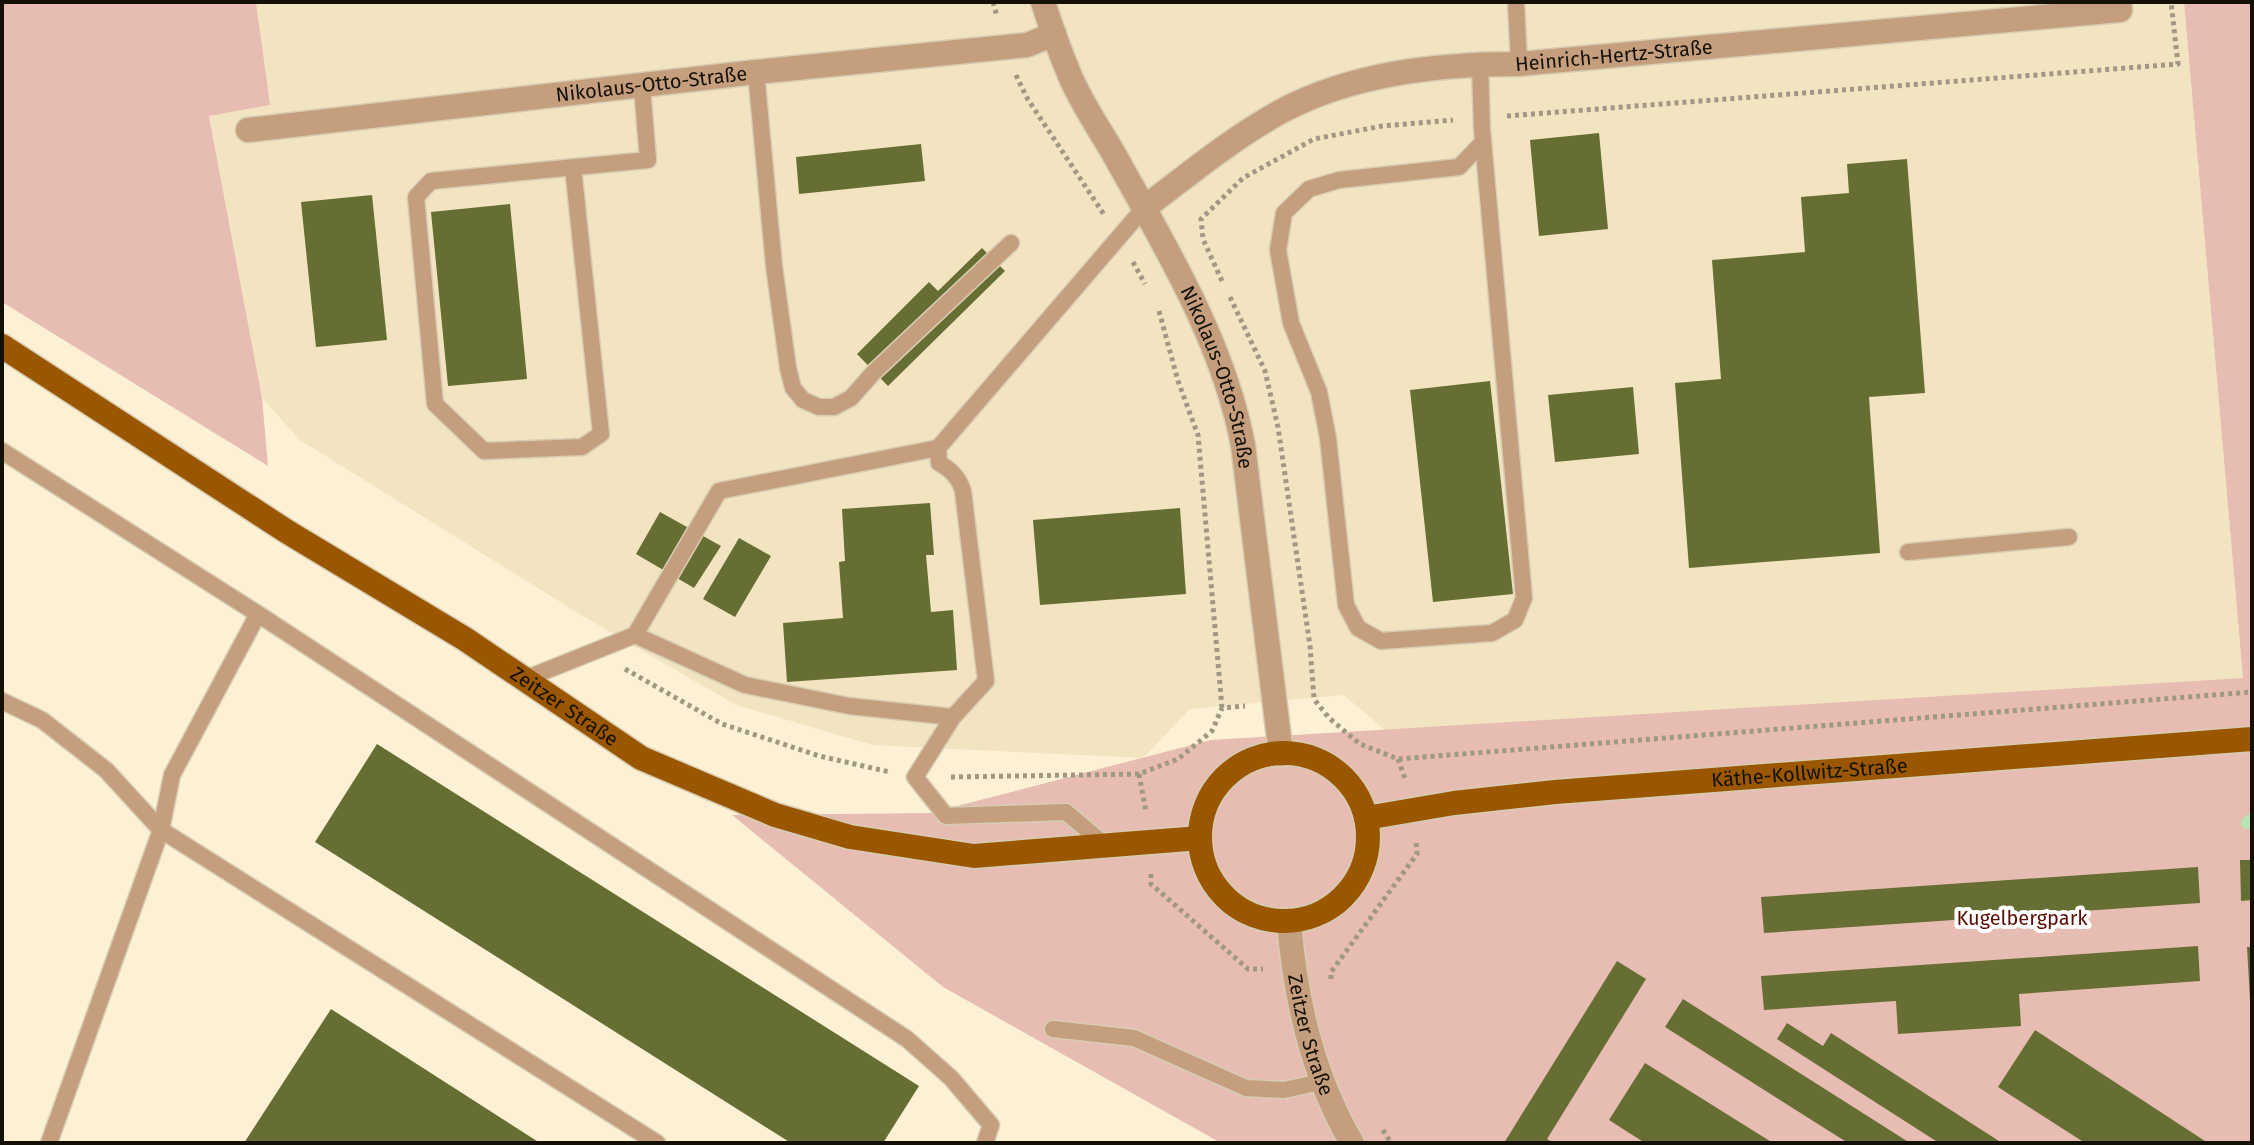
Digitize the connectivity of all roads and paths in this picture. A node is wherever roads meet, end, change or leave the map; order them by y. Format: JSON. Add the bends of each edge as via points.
{"nodes":[{"id":1,"x":993,"y":2,"type":"edge"},
{"id":2,"x":1043,"y":2,"type":"edge"},
{"id":3,"x":1516,"y":2,"type":"edge"},
{"id":4,"x":2171,"y":2,"type":"edge"},
{"id":5,"x":2120,"y":6,"type":"edge"},
{"id":6,"x":1054,"y":34,"type":"junction"},
{"id":7,"x":1007,"y":47,"type":"junction"},
{"id":8,"x":1480,"y":64,"type":"junction"},
{"id":9,"x":1519,"y":64,"type":"junction"},
{"id":10,"x":756,"y":72,"type":"junction"},
{"id":11,"x":642,"y":87,"type":"junction"},
{"id":12,"x":1481,"y":118,"type":"junction"},
{"id":13,"x":248,"y":130,"type":"dead end"},
{"id":14,"x":1483,"y":142,"type":"junction"},
{"id":15,"x":573,"y":167,"type":"junction"},
{"id":16,"x":1144,"y":208,"type":"junction"},
{"id":17,"x":1119,"y":237,"type":"junction"},
{"id":18,"x":1011,"y":243,"type":"dead end"},
{"id":19,"x":1150,"y":293,"type":"dead end"},
{"id":20,"x":1158,"y":307,"type":"dead end"},
{"id":21,"x":2,"y":346,"type":"edge"},
{"id":22,"x":938,"y":448,"type":"junction"},
{"id":23,"x":2,"y":451,"type":"edge"},
{"id":24,"x":2069,"y":537,"type":"dead end"},
{"id":25,"x":1908,"y":552,"type":"dead end"},
{"id":26,"x":258,"y":614,"type":"junction"},
{"id":27,"x":635,"y":635,"type":"junction"},
{"id":28,"x":594,"y":651,"type":"junction"},
{"id":29,"x":525,"y":679,"type":"junction"},
{"id":30,"x":2252,"y":692,"type":"edge"},
{"id":31,"x":1314,"y":699,"type":"junction"},
{"id":32,"x":2,"y":701,"type":"edge"},
{"id":33,"x":1275,"y":703,"type":"junction"},
{"id":34,"x":1222,"y":708,"type":"junction"},
{"id":35,"x":953,"y":717,"type":"junction"},
{"id":36,"x":2252,"y":739,"type":"edge"},
{"id":37,"x":1281,"y":754,"type":"junction"},
{"id":38,"x":1398,"y":759,"type":"junction"},
{"id":39,"x":1139,"y":774,"type":"junction"},
{"id":40,"x":915,"y":777,"type":"junction"},
{"id":41,"x":1415,"y":809,"type":"junction"},
{"id":42,"x":1366,"y":818,"type":"junction"},
{"id":43,"x":161,"y":830,"type":"junction"},
{"id":44,"x":1200,"y":838,"type":"junction"},
{"id":45,"x":1151,"y":842,"type":"junction"},
{"id":46,"x":1106,"y":846,"type":"junction"},
{"id":47,"x":1289,"y":921,"type":"junction"},
{"id":48,"x":1295,"y":970,"type":"junction"},
{"id":49,"x":1331,"y":972,"type":"junction"},
{"id":50,"x":1331,"y":983,"type":"dead end"},
{"id":51,"x":1053,"y":1029,"type":"dead end"},
{"id":52,"x":1321,"y":1082,"type":"junction"},
{"id":53,"x":1376,"y":1119,"type":"dead end"},
{"id":54,"x":49,"y":1143,"type":"edge"},
{"id":55,"x":657,"y":1143,"type":"edge"},
{"id":56,"x":985,"y":1143,"type":"edge"},
{"id":57,"x":1352,"y":1143,"type":"edge"},
{"id":58,"x":1391,"y":1143,"type":"edge"}],
"edges":[{"from":1,"to":7,"type":"path"},
{"from":2,"to":6,"type":"street","name":"Nikolaus-Otto-Straße"},
{"from":3,"to":9,"type":"lane"},
{"from":4,"to":12,"type":"path","via":[[2178,64]]},
{"from":5,"to":9,"type":"street","name":"Heinrich-Hertz-Straße"},
{"from":6,"to":7,"type":"street","name":"Nikolaus-Otto-Straße"},
{"from":6,"to":16,"type":"street","name":"Nikolaus-Otto-Straße","via":[[1071,78]]},
{"from":7,"to":10,"type":"street","name":"Nikolaus-Otto-Straße"},
{"from":7,"to":17,"type":"path","via":[[1027,98]]},
{"from":8,"to":9,"type":"street","name":"Heinrich-Hertz-Straße"},
{"from":8,"to":12,"type":"lane"},
{"from":8,"to":16,"type":"street","name":"Heinrich-Hertz-Straße","via":[[1366,80],[1321,93],[1218,152]]},
{"from":10,"to":11,"type":"street","name":"Nikolaus-Otto-Straße"},
{"from":10,"to":18,"type":"lane","via":[[788,368],[803,400],[834,407],[851,398]]},
{"from":11,"to":13,"type":"street","name":"Nikolaus-Otto-Straße"},
{"from":11,"to":15,"type":"lane","via":[[648,160]]},
{"from":12,"to":14,"type":"lane"},
{"from":12,"to":31,"type":"path","via":[[1382,126],[1314,139],[1243,178],[1201,219],[1203,239],[1265,371],[1278,427]]},
{"from":14,"to":14,"type":"lane","via":[[1459,167],[1339,180],[1309,189],[1284,213],[1278,250],[1291,323],[1319,392],[1328,438],[1346,605],[1358,628],[1381,641],[1492,633],[1515,620],[1524,598]]},
{"from":15,"to":15,"type":"lane","via":[[431,181],[416,197],[435,404],[484,451],[582,447],[601,434]]},
{"from":16,"to":17,"type":"lane"},
{"from":16,"to":33,"type":"street","name":"Nikolaus-Otto-Straße","via":[[1206,328],[1235,403]]},
{"from":17,"to":19,"type":"path"},
{"from":17,"to":22,"type":"lane"},
{"from":20,"to":34,"type":"path","via":[[1198,435]]},
{"from":21,"to":29,"type":"main road","name":"Zeitzer Straße"},
{"from":22,"to":27,"type":"lane","via":[[719,491]]},
{"from":22,"to":35,"type":"lane","via":[[939,463],[955,475],[963,491],[986,681]]},
{"from":23,"to":26,"type":"lane"},
{"from":24,"to":25,"type":"lane"},
{"from":26,"to":43,"type":"lane","via":[[172,775]]},
{"from":26,"to":56,"type":"lane","via":[[907,1039],[951,1078],[991,1125]]},
{"from":27,"to":28,"type":"lane"},
{"from":27,"to":35,"type":"lane","via":[[745,685],[849,706]]},
{"from":28,"to":29,"type":"lane"},
{"from":28,"to":40,"type":"path","via":[[722,724],[819,756]]},
{"from":29,"to":46,"type":"main road","name":"Zeitzer Straße","via":[[641,758],[808,827],[974,856]]},
{"from":30,"to":38,"type":"path"},
{"from":31,"to":33,"type":"path"},
{"from":31,"to":38,"type":"path","via":[[1360,744]]},
{"from":32,"to":43,"type":"lane","via":[[42,720],[106,770]]},
{"from":33,"to":34,"type":"path"},
{"from":33,"to":37,"type":"street","name":"Nikolaus-Otto-Straße"},
{"from":34,"to":39,"type":"path","via":[[1212,731],[1178,759]]},
{"from":35,"to":40,"type":"lane"},
{"from":36,"to":41,"type":"main road","name":"Käthe-Kollwitz-Straße","via":[[1555,792]]},
{"from":37,"to":42,"type":"main road","via":[[1310,758],[1335,771],[1355,791]]},
{"from":37,"to":44,"type":"main road","via":[[1250,761],[1224,779],[1207,806]]},
{"from":38,"to":41,"type":"path"},
{"from":39,"to":40,"type":"path"},
{"from":39,"to":45,"type":"path"},
{"from":40,"to":46,"type":"lane","via":[[946,816],[1066,812]]},
{"from":41,"to":42,"type":"main road","name":"Käthe-Kollwitz-Straße"},
{"from":41,"to":49,"type":"path","via":[[1417,854]]},
{"from":42,"to":47,"type":"main road","via":[[1367,850],[1356,881],[1327,909]]},
{"from":43,"to":54,"type":"lane"},
{"from":43,"to":55,"type":"lane"},
{"from":44,"to":45,"type":"main road","name":"Zeitzer Straße"},
{"from":44,"to":47,"type":"main road","via":[[1207,871],[1227,899],[1255,916]]},
{"from":45,"to":46,"type":"main road","name":"Zeitzer Straße"},
{"from":45,"to":48,"type":"path","via":[[1151,884],[1248,969]]},
{"from":47,"to":48,"type":"street","name":"Zeitzer Straße"},
{"from":48,"to":49,"type":"path"},
{"from":48,"to":52,"type":"street","name":"Zeitzer Straße","via":[[1302,1020]]},
{"from":49,"to":50,"type":"path"},
{"from":51,"to":52,"type":"lane","via":[[1134,1038],[1246,1088],[1284,1090]]},
{"from":52,"to":57,"type":"street","name":"Zeitzer Straße"},
{"from":53,"to":58,"type":"path"}]}
